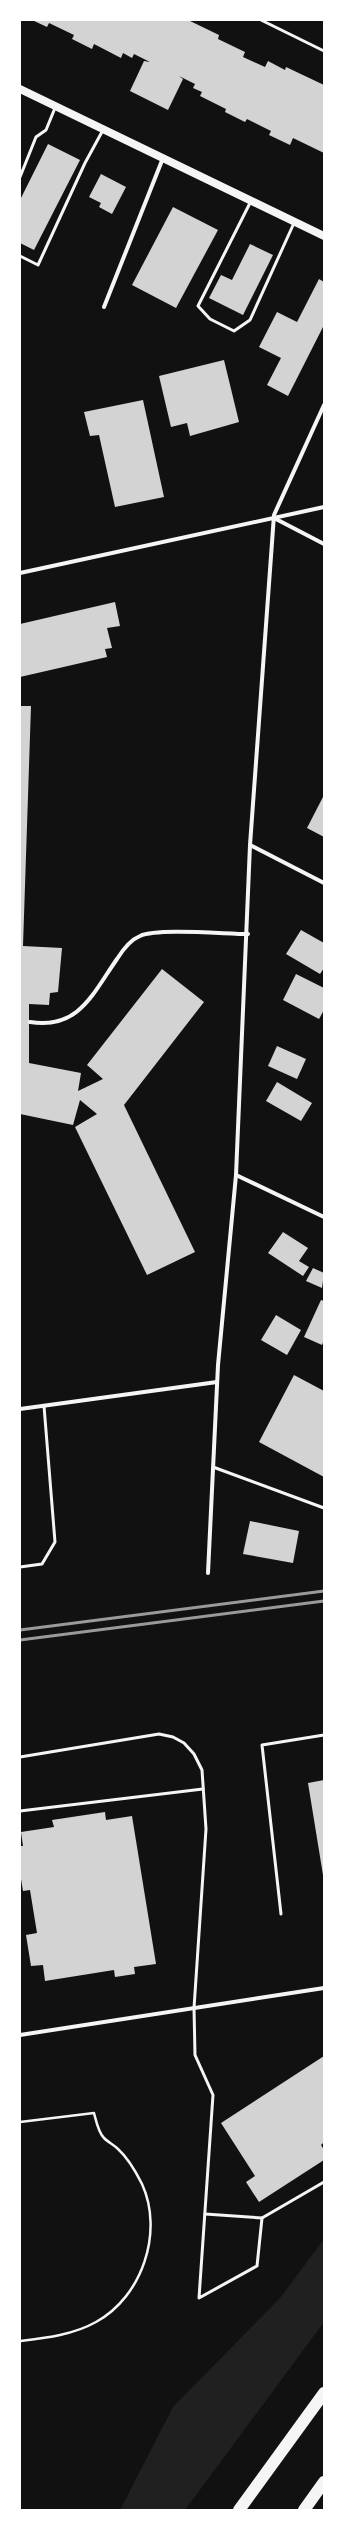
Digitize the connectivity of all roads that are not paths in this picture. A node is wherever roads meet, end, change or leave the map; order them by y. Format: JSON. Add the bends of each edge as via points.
{"nodes":[{"id":1,"x":261,"y":20,"type":"edge"},
{"id":2,"x":324,"y":51,"type":"edge"},
{"id":3,"x":20,"y":89,"type":"edge"},
{"id":4,"x":56,"y":106,"type":"junction"},
{"id":5,"x":104,"y":130,"type":"junction"},
{"id":6,"x":163,"y":158,"type":"junction"},
{"id":7,"x":20,"y":177,"type":"edge"},
{"id":8,"x":251,"y":201,"type":"junction"},
{"id":9,"x":295,"y":222,"type":"junction"},
{"id":10,"x":324,"y":236,"type":"edge"},
{"id":11,"x":20,"y":256,"type":"edge"},
{"id":12,"x":104,"y":307,"type":"dead end"},
{"id":13,"x":324,"y":405,"type":"edge"},
{"id":14,"x":324,"y":507,"type":"edge"},
{"id":15,"x":274,"y":518,"type":"junction"},
{"id":16,"x":324,"y":544,"type":"edge"},
{"id":17,"x":20,"y":573,"type":"edge"},
{"id":18,"x":250,"y":845,"type":"junction"},
{"id":19,"x":324,"y":883,"type":"edge"},
{"id":20,"x":248,"y":934,"type":"junction"},
{"id":21,"x":30,"y":1022,"type":"dead end"},
{"id":22,"x":236,"y":1175,"type":"junction"},
{"id":23,"x":324,"y":1217,"type":"edge"},
{"id":24,"x":217,"y":1382,"type":"junction"},
{"id":25,"x":44,"y":1406,"type":"junction"},
{"id":26,"x":20,"y":1409,"type":"edge"},
{"id":27,"x":213,"y":1467,"type":"junction"},
{"id":28,"x":324,"y":1508,"type":"edge"},
{"id":29,"x":20,"y":1567,"type":"edge"},
{"id":30,"x":208,"y":1573,"type":"dead end"},
{"id":31,"x":324,"y":1735,"type":"edge"},
{"id":32,"x":20,"y":1757,"type":"edge"},
{"id":33,"x":203,"y":1789,"type":"junction"},
{"id":34,"x":20,"y":1811,"type":"edge"},
{"id":35,"x":281,"y":1914,"type":"dead end"},
{"id":36,"x":324,"y":1988,"type":"edge"},
{"id":37,"x":194,"y":2008,"type":"junction"},
{"id":38,"x":20,"y":2035,"type":"edge"},
{"id":39,"x":324,"y":2182,"type":"edge"},
{"id":40,"x":205,"y":2214,"type":"junction"},
{"id":41,"x":262,"y":2218,"type":"junction"},
{"id":42,"x":324,"y":2393,"type":"edge"},
{"id":43,"x":324,"y":2482,"type":"edge"},
{"id":44,"x":239,"y":2510,"type":"edge"},
{"id":45,"x":304,"y":2510,"type":"edge"}],
"edges":[{"from":1,"to":2,"type":"lane"},
{"from":3,"to":4,"type":"main road"},
{"from":4,"to":5,"type":"main road"},
{"from":4,"to":7,"type":"lane","via":[[46,130],[36,137]]},
{"from":5,"to":6,"type":"main road"},
{"from":5,"to":11,"type":"lane","via":[[85,163],[38,265]]},
{"from":6,"to":8,"type":"main road"},
{"from":6,"to":12,"type":"street"},
{"from":8,"to":9,"type":"main road"},
{"from":8,"to":9,"type":"lane","via":[[198,306],[210,319],[234,331],[250,320]]},
{"from":9,"to":10,"type":"main road"},
{"from":13,"to":15,"type":"street"},
{"from":14,"to":15,"type":"street"},
{"from":15,"to":16,"type":"street"},
{"from":15,"to":17,"type":"street"},
{"from":15,"to":18,"type":"street"},
{"from":18,"to":19,"type":"street"},
{"from":18,"to":20,"type":"street"},
{"from":20,"to":21,"type":"street","via":[[155,933],[140,936],[124,948],[81,1010],[64,1021],[46,1024]]},
{"from":20,"to":22,"type":"street"},
{"from":22,"to":23,"type":"street"},
{"from":22,"to":24,"type":"street"},
{"from":24,"to":25,"type":"street"},
{"from":24,"to":27,"type":"street"},
{"from":25,"to":26,"type":"street"},
{"from":25,"to":29,"type":"lane","via":[[55,1542],[42,1564]]},
{"from":27,"to":28,"type":"lane"},
{"from":27,"to":30,"type":"street"},
{"from":31,"to":35,"type":"lane","via":[[262,1745]]},
{"from":32,"to":33,"type":"lane","via":[[159,1734],[184,1742],[194,1754],[202,1770]]},
{"from":33,"to":34,"type":"lane"},
{"from":33,"to":37,"type":"lane","via":[[206,1829]]},
{"from":36,"to":37,"type":"street"},
{"from":37,"to":38,"type":"street"},
{"from":37,"to":40,"type":"lane","via":[[195,2055],[213,2095]]},
{"from":39,"to":41,"type":"lane"},
{"from":40,"to":41,"type":"lane"},
{"from":40,"to":41,"type":"lane","via":[[199,2298],[257,2266]]},
{"from":42,"to":44,"type":"highway"},
{"from":43,"to":45,"type":"highway"}]}
